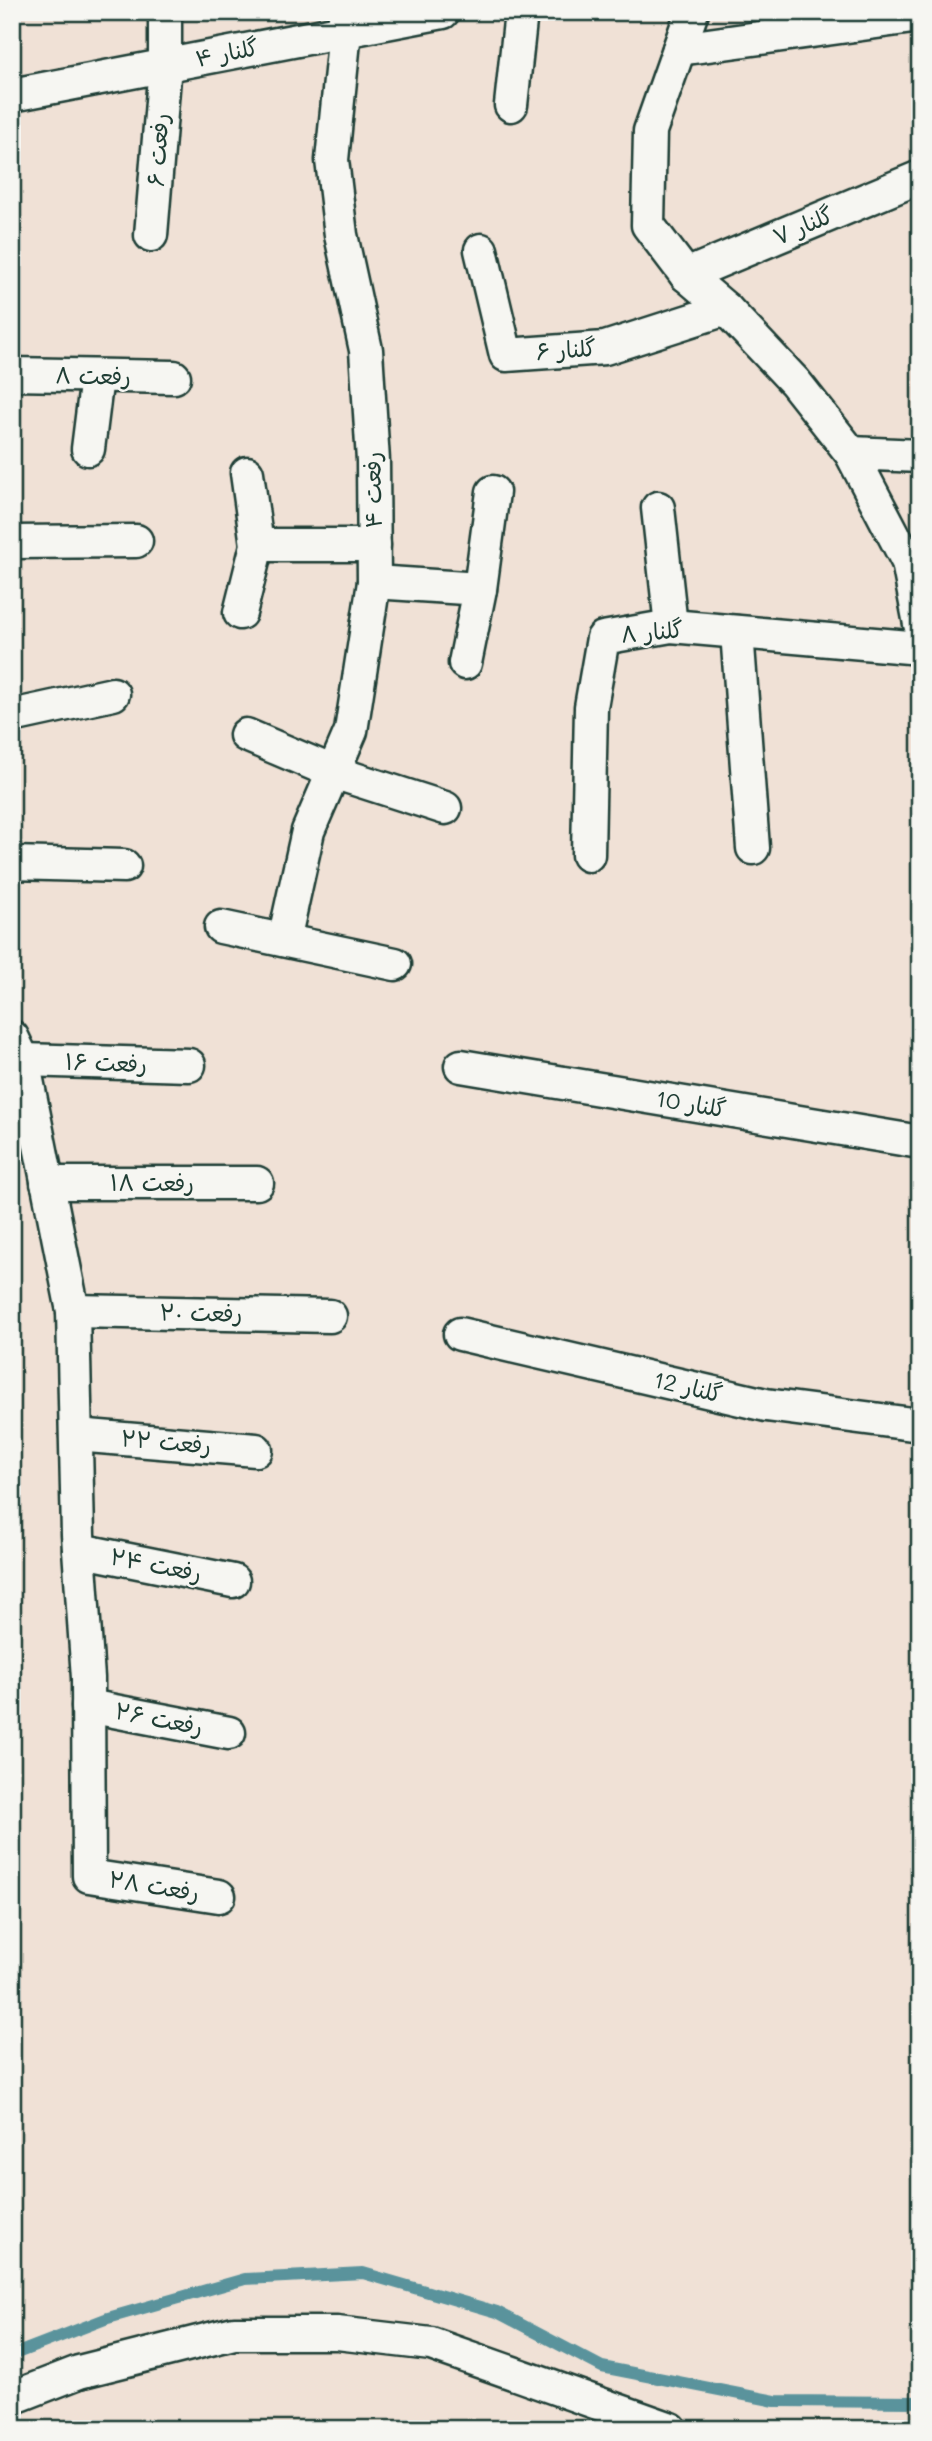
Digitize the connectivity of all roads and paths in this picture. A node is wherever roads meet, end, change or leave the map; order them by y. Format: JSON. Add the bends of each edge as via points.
{"nodes":[{"id":1,"x":165,"y":12,"type":"edge"},
{"id":2,"x":443,"y":12,"type":"edge"},
{"id":3,"x":521,"y":12,"type":"edge"},
{"id":4,"x":692,"y":12,"type":"edge"},
{"id":5,"x":920,"y":16,"type":"edge"},
{"id":6,"x":345,"y":22,"type":"edge"},
{"id":7,"x":679,"y":49,"type":"junction"},
{"id":8,"x":164,"y":65,"type":"junction"},
{"id":9,"x":12,"y":95,"type":"edge"},
{"id":10,"x":511,"y":105,"type":"dead end"},
{"id":11,"x":920,"y":177,"type":"edge"},
{"id":12,"x":151,"y":235,"type":"dead end"},
{"id":13,"x":481,"y":250,"type":"dead end"},
{"id":14,"x":687,"y":275,"type":"junction"},
{"id":15,"x":726,"y":309,"type":"junction"},
{"id":16,"x":12,"y":374,"type":"edge"},
{"id":17,"x":97,"y":377,"type":"junction"},
{"id":18,"x":174,"y":377,"type":"dead end"},
{"id":19,"x":88,"y":449,"type":"dead end"},
{"id":20,"x":851,"y":453,"type":"junction"},
{"id":21,"x":920,"y":456,"type":"edge"},
{"id":22,"x":247,"y":473,"type":"dead end"},
{"id":23,"x":493,"y":492,"type":"dead end"},
{"id":24,"x":658,"y":508,"type":"dead end"},
{"id":25,"x":136,"y":541,"type":"dead end"},
{"id":26,"x":12,"y":542,"type":"edge"},
{"id":27,"x":257,"y":545,"type":"junction"},
{"id":28,"x":374,"y":545,"type":"junction"},
{"id":29,"x":374,"y":582,"type":"junction"},
{"id":30,"x":480,"y":589,"type":"junction"},
{"id":31,"x":240,"y":613,"type":"dead end"},
{"id":32,"x":920,"y":624,"type":"edge"},
{"id":33,"x":671,"y":626,"type":"junction"},
{"id":34,"x":737,"y":632,"type":"junction"},
{"id":35,"x":920,"y":648,"type":"edge"},
{"id":36,"x":465,"y":663,"type":"dead end"},
{"id":37,"x":113,"y":694,"type":"dead end"},
{"id":38,"x":12,"y":716,"type":"edge"},
{"id":39,"x":246,"y":735,"type":"dead end"},
{"id":40,"x":333,"y":772,"type":"junction"},
{"id":41,"x":445,"y":808,"type":"dead end"},
{"id":42,"x":753,"y":848,"type":"dead end"},
{"id":43,"x":588,"y":855,"type":"dead end"},
{"id":44,"x":12,"y":863,"type":"edge"},
{"id":45,"x":124,"y":866,"type":"dead end"},
{"id":46,"x":221,"y":927,"type":"dead end"},
{"id":47,"x":284,"y":940,"type":"junction"},
{"id":48,"x":395,"y":964,"type":"dead end"},
{"id":49,"x":18,"y":1048,"type":"edge"},
{"id":50,"x":189,"y":1066,"type":"dead end"},
{"id":51,"x":461,"y":1066,"type":"dead end"},
{"id":52,"x":920,"y":1142,"type":"edge"},
{"id":53,"x":47,"y":1183,"type":"junction"},
{"id":54,"x":257,"y":1183,"type":"dead end"},
{"id":55,"x":73,"y":1311,"type":"junction"},
{"id":56,"x":330,"y":1316,"type":"dead end"},
{"id":57,"x":460,"y":1334,"type":"dead end"},
{"id":58,"x":920,"y":1425,"type":"edge"},
{"id":59,"x":76,"y":1435,"type":"junction"},
{"id":60,"x":256,"y":1450,"type":"dead end"},
{"id":61,"x":79,"y":1550,"type":"junction"},
{"id":62,"x":233,"y":1581,"type":"dead end"},
{"id":63,"x":89,"y":1706,"type":"junction"},
{"id":64,"x":229,"y":1733,"type":"dead end"},
{"id":65,"x":219,"y":1896,"type":"dead end"},
{"id":66,"x":12,"y":2398,"type":"edge"},
{"id":67,"x":671,"y":2429,"type":"edge"}],
"edges":[{"from":1,"to":8,"type":"street","name":"رفعت ۶"},
{"from":2,"to":6,"type":"street","name":"گلنار ۴"},
{"from":3,"to":10,"type":"street"},
{"from":4,"to":7,"type":"street"},
{"from":5,"to":7,"type":"street"},
{"from":6,"to":8,"type":"street","name":"گلنار ۴"},
{"from":6,"to":28,"type":"street","name":"رفعت ۴","via":[[332,160],[341,234],[366,350]]},
{"from":7,"to":14,"type":"street","via":[[650,131],[648,225]]},
{"from":8,"to":9,"type":"street","name":"گلنار ۴"},
{"from":8,"to":12,"type":"street","name":"رفعت ۶"},
{"from":11,"to":14,"type":"street","name":"گلنار ۷"},
{"from":13,"to":15,"type":"street","name":"گلنار ۶","via":[[506,355],[606,348]]},
{"from":14,"to":15,"type":"street"},
{"from":15,"to":20,"type":"street"},
{"from":16,"to":17,"type":"street","name":"رفعت ۸"},
{"from":17,"to":18,"type":"street","name":"رفعت ۸"},
{"from":17,"to":19,"type":"street"},
{"from":20,"to":21,"type":"street"},
{"from":20,"to":32,"type":"street","via":[[908,562]]},
{"from":22,"to":27,"type":"street"},
{"from":23,"to":30,"type":"street"},
{"from":24,"to":33,"type":"street"},
{"from":25,"to":26,"type":"street"},
{"from":27,"to":28,"type":"street"},
{"from":27,"to":31,"type":"street"},
{"from":28,"to":29,"type":"street","name":"رفعت ۴"},
{"from":29,"to":30,"type":"street"},
{"from":29,"to":40,"type":"street","name":"رفعت ۴","via":[[351,731]]},
{"from":30,"to":36,"type":"street"},
{"from":33,"to":34,"type":"street","name":"گلنار ۸"},
{"from":33,"to":43,"type":"street","name":"گلنار ۸","via":[[603,638],[591,707]]},
{"from":34,"to":35,"type":"street","name":"گلنار ۸"},
{"from":34,"to":42,"type":"street"},
{"from":37,"to":38,"type":"street"},
{"from":39,"to":40,"type":"street"},
{"from":40,"to":41,"type":"street"},
{"from":40,"to":47,"type":"street","name":"رفعت ۴","via":[[308,831]]},
{"from":44,"to":45,"type":"street"},
{"from":46,"to":47,"type":"street"},
{"from":47,"to":48,"type":"street"},
{"from":49,"to":50,"type":"street","name":"رفعت ۱۶"},
{"from":49,"to":53,"type":"street"},
{"from":51,"to":52,"type":"street","name":"گلنار 10"},
{"from":53,"to":54,"type":"street","name":"رفعت ۱۸"},
{"from":53,"to":55,"type":"street"},
{"from":55,"to":56,"type":"street","name":"رفعت ۲۰"},
{"from":55,"to":59,"type":"street"},
{"from":57,"to":58,"type":"street","name":"گلنار 12","via":[[766,1405]]},
{"from":59,"to":60,"type":"street","name":"رفعت ۲۲"},
{"from":59,"to":61,"type":"street"},
{"from":61,"to":62,"type":"street","name":"رفعت ۲۴"},
{"from":61,"to":63,"type":"street"},
{"from":63,"to":64,"type":"street","name":"رفعت ۲۶"},
{"from":63,"to":65,"type":"street","name":"رفعت ۲۸","via":[[89,1876]]},
{"from":66,"to":67,"type":"street","via":[[79,2372],[234,2333],[337,2333],[430,2344]]}]}
